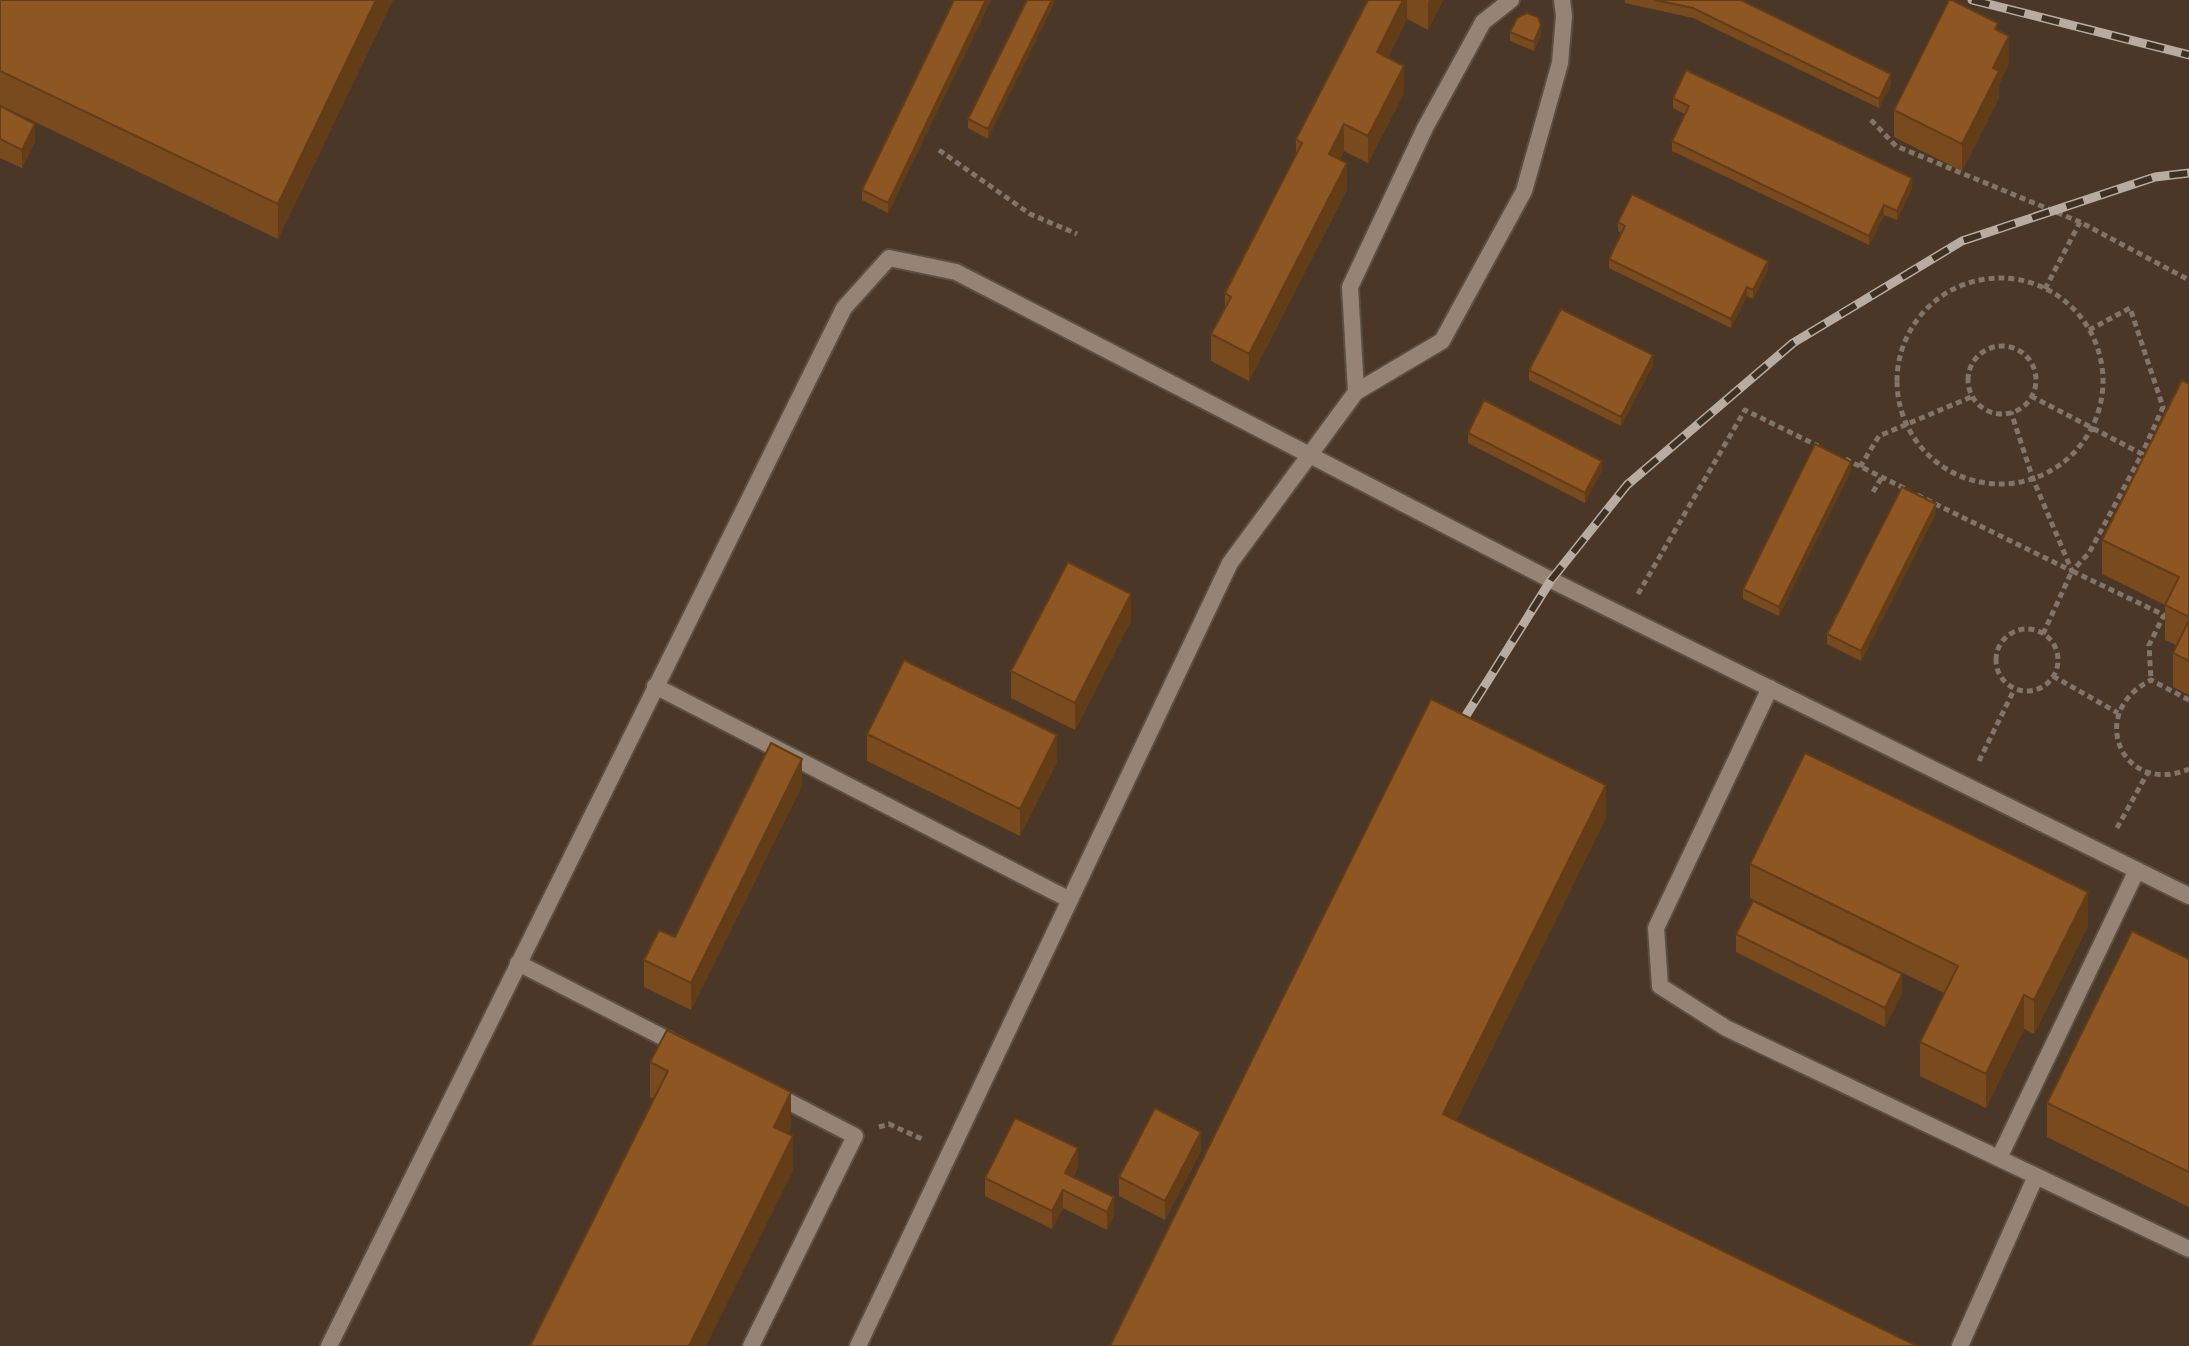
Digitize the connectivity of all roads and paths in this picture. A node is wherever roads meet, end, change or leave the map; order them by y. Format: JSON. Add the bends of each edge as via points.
{"nodes":[{"id":1,"x":1511,"y":0,"type":"edge"},
{"id":2,"x":1562,"y":0,"type":"edge"},
{"id":3,"x":1871,"y":120,"type":"dead end"},
{"id":4,"x":939,"y":150,"type":"dead end"},
{"id":5,"x":2080,"y":222,"type":"junction"},
{"id":6,"x":1077,"y":234,"type":"dead end"},
{"id":7,"x":2189,"y":280,"type":"edge"},
{"id":8,"x":2045,"y":289,"type":"junction"},
{"id":9,"x":2089,"y":330,"type":"junction"},
{"id":10,"x":1356,"y":392,"type":"junction"},
{"id":11,"x":2031,"y":396,"type":"junction"},
{"id":12,"x":1971,"y":397,"type":"junction"},
{"id":13,"x":2011,"y":412,"type":"junction"},
{"id":14,"x":1906,"y":425,"type":"junction"},
{"id":15,"x":2091,"y":428,"type":"junction"},
{"id":16,"x":2142,"y":454,"type":"junction"},
{"id":17,"x":1309,"y":456,"type":"junction"},
{"id":18,"x":1860,"y":467,"type":"junction"},
{"id":19,"x":1882,"y":477,"type":"junction"},
{"id":20,"x":2033,"y":479,"type":"junction"},
{"id":21,"x":1873,"y":492,"type":"dead end"},
{"id":22,"x":2072,"y":571,"type":"junction"},
{"id":23,"x":1624,"y":617,"type":"junction"},
{"id":24,"x":2043,"y":634,"type":"junction"},
{"id":25,"x":2053,"y":676,"type":"junction"},
{"id":26,"x":2151,"y":680,"type":"junction"},
{"id":27,"x":655,"y":686,"type":"junction"},
{"id":28,"x":1770,"y":688,"type":"junction"},
{"id":29,"x":2014,"y":690,"type":"junction"},
{"id":30,"x":2188,"y":698,"type":"edge"},
{"id":31,"x":2118,"y":713,"type":"junction"},
{"id":32,"x":2189,"y":769,"type":"edge"},
{"id":33,"x":2147,"y":774,"type":"junction"},
{"id":34,"x":1966,"y":786,"type":"junction"},
{"id":35,"x":2103,"y":854,"type":"junction"},
{"id":36,"x":2137,"y":870,"type":"junction"},
{"id":37,"x":2189,"y":896,"type":"edge"},
{"id":38,"x":1070,"y":900,"type":"junction"},
{"id":39,"x":518,"y":963,"type":"junction"},
{"id":40,"x":700,"y":1056,"type":"edge"},
{"id":41,"x":757,"y":1085,"type":"edge"},
{"id":42,"x":855,"y":1136,"type":"junction"},
{"id":43,"x":950,"y":1152,"type":"junction"},
{"id":44,"x":1999,"y":1158,"type":"junction"},
{"id":45,"x":2036,"y":1176,"type":"junction"},
{"id":46,"x":2189,"y":1249,"type":"edge"},
{"id":47,"x":329,"y":1346,"type":"edge"},
{"id":48,"x":751,"y":1346,"type":"edge"},
{"id":49,"x":858,"y":1346,"type":"edge"},
{"id":50,"x":1960,"y":1346,"type":"edge"}],
"edges":[{"from":1,"to":10,"type":"lane","via":[[1483,22],[1425,128],[1350,287]]},
{"from":2,"to":10,"type":"lane","via":[[1560,63],[1524,191],[1442,341]]},
{"from":3,"to":5,"type":"path","via":[[1896,146]]},
{"from":4,"to":6,"type":"path","via":[[1030,214]]},
{"from":5,"to":7,"type":"path"},
{"from":5,"to":8,"type":"path"},
{"from":8,"to":9,"type":"path","via":[[2060,297]]},
{"from":8,"to":14,"type":"path","via":[[1999,278],[1967,283],[1938,298],[1915,321],[1901,350],[1896,382]]},
{"from":9,"to":15,"type":"path","via":[[2103,380]]},
{"from":9,"to":16,"type":"path","via":[[2130,308],[2163,407]]},
{"from":10,"to":17,"type":"lane"},
{"from":11,"to":12,"type":"path","via":[[2036,373],[2026,355],[2009,346],[1989,348],[1974,360],[1967,378]]},
{"from":11,"to":13,"type":"path"},
{"from":11,"to":15,"type":"path"},
{"from":12,"to":13,"type":"path","via":[[1985,411]]},
{"from":12,"to":14,"type":"path"},
{"from":13,"to":20,"type":"path"},
{"from":14,"to":18,"type":"path","via":[[1879,436]]},
{"from":14,"to":20,"type":"path","via":[[1939,465],[1968,480],[2000,485]]},
{"from":15,"to":16,"type":"path"},
{"from":15,"to":20,"type":"path","via":[[2061,464]]},
{"from":16,"to":22,"type":"path","via":[[2089,553]]},
{"from":17,"to":23,"type":"lane"},
{"from":17,"to":27,"type":"lane","via":[[956,272],[889,258],[844,308]]},
{"from":17,"to":38,"type":"lane","via":[[1230,563]]},
{"from":18,"to":19,"type":"path"},
{"from":18,"to":23,"type":"path","via":[[1745,410]]},
{"from":19,"to":21,"type":"path"},
{"from":19,"to":22,"type":"path"},
{"from":20,"to":22,"type":"path"},
{"from":22,"to":24,"type":"path"},
{"from":22,"to":26,"type":"path","via":[[2164,615],[2149,645]]},
{"from":23,"to":28,"type":"lane"},
{"from":24,"to":25,"type":"path","via":[[2057,651]]},
{"from":24,"to":29,"type":"path","via":[[2031,629],[2013,632],[2000,644],[1995,661],[2001,678]]},
{"from":25,"to":29,"type":"path","via":[[2032,692]]},
{"from":25,"to":31,"type":"path"},
{"from":26,"to":30,"type":"path"},
{"from":26,"to":31,"type":"path","via":[[2132,689]]},
{"from":27,"to":38,"type":"lane"},
{"from":27,"to":39,"type":"lane"},
{"from":28,"to":34,"type":"lane"},
{"from":28,"to":44,"type":"lane","via":[[1656,928],[1660,986],[1726,1028]]},
{"from":29,"to":34,"type":"path"},
{"from":31,"to":33,"type":"path","via":[[2115,733],[2123,756]]},
{"from":32,"to":33,"type":"path","via":[[2169,778]]},
{"from":33,"to":35,"type":"path"},
{"from":34,"to":35,"type":"lane"},
{"from":35,"to":36,"type":"lane"},
{"from":36,"to":37,"type":"lane"},
{"from":36,"to":44,"type":"lane"},
{"from":38,"to":43,"type":"lane"},
{"from":39,"to":40,"type":"lane"},
{"from":39,"to":47,"type":"lane"},
{"from":41,"to":42,"type":"lane"},
{"from":42,"to":43,"type":"path","via":[[889,1124]]},
{"from":42,"to":48,"type":"lane"},
{"from":43,"to":49,"type":"lane"},
{"from":44,"to":45,"type":"lane"},
{"from":45,"to":46,"type":"lane"},
{"from":45,"to":50,"type":"lane"}]}
